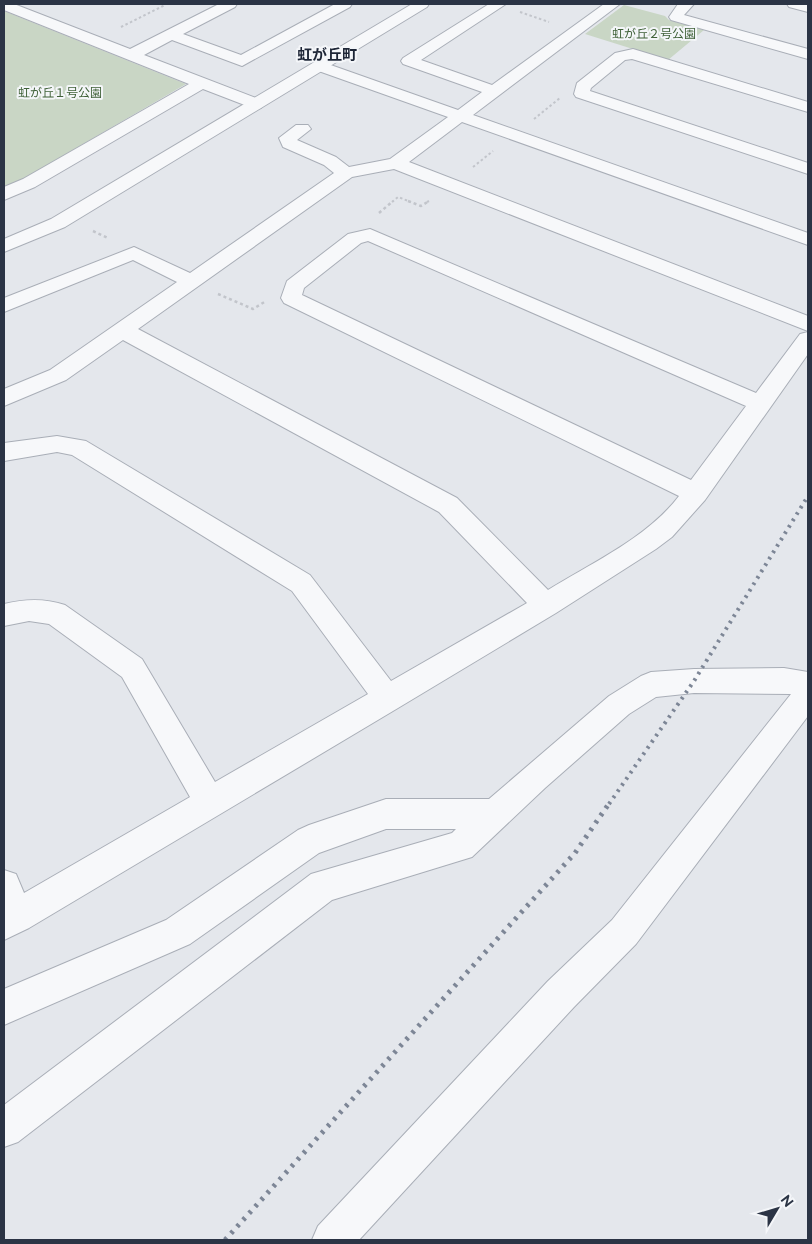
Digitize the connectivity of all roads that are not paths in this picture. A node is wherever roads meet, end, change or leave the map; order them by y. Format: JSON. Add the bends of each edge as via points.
{"nodes":[{"id":1,"x":230,"y":4,"type":"edge"},
{"id":2,"x":345,"y":4,"type":"edge"},
{"id":3,"x":422,"y":4,"type":"edge"},
{"id":4,"x":613,"y":4,"type":"edge"},
{"id":5,"x":687,"y":4,"type":"edge"},
{"id":6,"x":794,"y":4,"type":"edge"},
{"id":7,"x":4,"y":5,"type":"edge"},
{"id":8,"x":505,"y":7,"type":"edge"},
{"id":9,"x":808,"y":8,"type":"edge"},
{"id":10,"x":170,"y":34,"type":"junction"},
{"id":11,"x":808,"y":54,"type":"edge"},
{"id":12,"x":131,"y":55,"type":"junction"},
{"id":13,"x":319,"y":66,"type":"junction"},
{"id":14,"x":202,"y":83,"type":"junction"},
{"id":15,"x":494,"y":91,"type":"junction"},
{"id":16,"x":255,"y":104,"type":"junction"},
{"id":17,"x":808,"y":108,"type":"edge"},
{"id":18,"x":460,"y":115,"type":"junction"},
{"id":19,"x":302,"y":129,"type":"dead end"},
{"id":20,"x":396,"y":163,"type":"junction"},
{"id":21,"x":808,"y":169,"type":"edge"},
{"id":22,"x":346,"y":173,"type":"junction"},
{"id":23,"x":4,"y":194,"type":"edge"},
{"id":24,"x":808,"y":239,"type":"edge"},
{"id":25,"x":4,"y":246,"type":"edge"},
{"id":26,"x":192,"y":282,"type":"junction"},
{"id":27,"x":4,"y":305,"type":"edge"},
{"id":28,"x":808,"y":324,"type":"edge"},
{"id":29,"x":122,"y":330,"type":"junction"},
{"id":30,"x":808,"y":339,"type":"edge"},
{"id":31,"x":4,"y":398,"type":"edge"},
{"id":32,"x":762,"y":404,"type":"junction"},
{"id":33,"x":4,"y":452,"type":"edge"},
{"id":34,"x":696,"y":493,"type":"junction"},
{"id":35,"x":546,"y":605,"type":"junction"},
{"id":36,"x":4,"y":615,"type":"edge"},
{"id":37,"x":808,"y":684,"type":"edge"},
{"id":38,"x":808,"y":694,"type":"edge"},
{"id":39,"x":388,"y":699,"type":"junction"},
{"id":40,"x":210,"y":802,"type":"junction"},
{"id":41,"x":495,"y":814,"type":"junction"},
{"id":42,"x":4,"y":886,"type":"edge"},
{"id":43,"x":10,"y":920,"type":"edge"},
{"id":44,"x":4,"y":1007,"type":"edge"},
{"id":45,"x":4,"y":1128,"type":"edge"},
{"id":46,"x":332,"y":1240,"type":"edge"}],
"edges":[{"from":1,"to":10,"type":"street"},
{"from":2,"to":10,"type":"street","via":[[242,61]]},
{"from":3,"to":13,"type":"street"},
{"from":4,"to":15,"type":"street"},
{"from":5,"to":11,"type":"street","via":[[676,17]]},
{"from":6,"to":9,"type":"street"},
{"from":7,"to":12,"type":"street"},
{"from":8,"to":15,"type":"street","via":[[409,61]]},
{"from":10,"to":12,"type":"street"},
{"from":12,"to":14,"type":"street"},
{"from":13,"to":16,"type":"street"},
{"from":13,"to":18,"type":"street"},
{"from":14,"to":16,"type":"street"},
{"from":14,"to":23,"type":"street","via":[[29,183]]},
{"from":15,"to":18,"type":"street"},
{"from":16,"to":25,"type":"street","via":[[58,223]]},
{"from":17,"to":21,"type":"street","via":[[633,54],[620,56],[583,86],[582,94]]},
{"from":18,"to":20,"type":"street"},
{"from":18,"to":24,"type":"street"},
{"from":19,"to":22,"type":"street","via":[[288,138],[289,143],[330,161]]},
{"from":20,"to":22,"type":"street"},
{"from":20,"to":28,"type":"street"},
{"from":22,"to":26,"type":"street"},
{"from":26,"to":27,"type":"street","via":[[134,253]]},
{"from":26,"to":29,"type":"street"},
{"from":29,"to":31,"type":"street","via":[[58,375]]},
{"from":29,"to":35,"type":"street","via":[[448,505]]},
{"from":30,"to":32,"type":"street"},
{"from":32,"to":34,"type":"street"},
{"from":32,"to":34,"type":"street","via":[[370,235],[355,238],[294,285],[291,298]]},
{"from":33,"to":39,"type":"street","via":[[57,444],[78,447],[301,583]]},
{"from":34,"to":35,"type":"street","via":[[680,513],[647,542]]},
{"from":35,"to":39,"type":"street"},
{"from":36,"to":40,"type":"street","via":[[29,610],[55,614],[132,668]]},
{"from":37,"to":41,"type":"street","via":[[774,680],[651,685],[619,705]]},
{"from":38,"to":46,"type":"street","via":[[624,932],[561,994]]},
{"from":39,"to":40,"type":"street"},
{"from":40,"to":43,"type":"street"},
{"from":41,"to":44,"type":"street","via":[[386,814],[309,841],[178,932]]},
{"from":41,"to":45,"type":"street","via":[[462,846],[323,886]]},
{"from":42,"to":43,"type":"street"}]}
